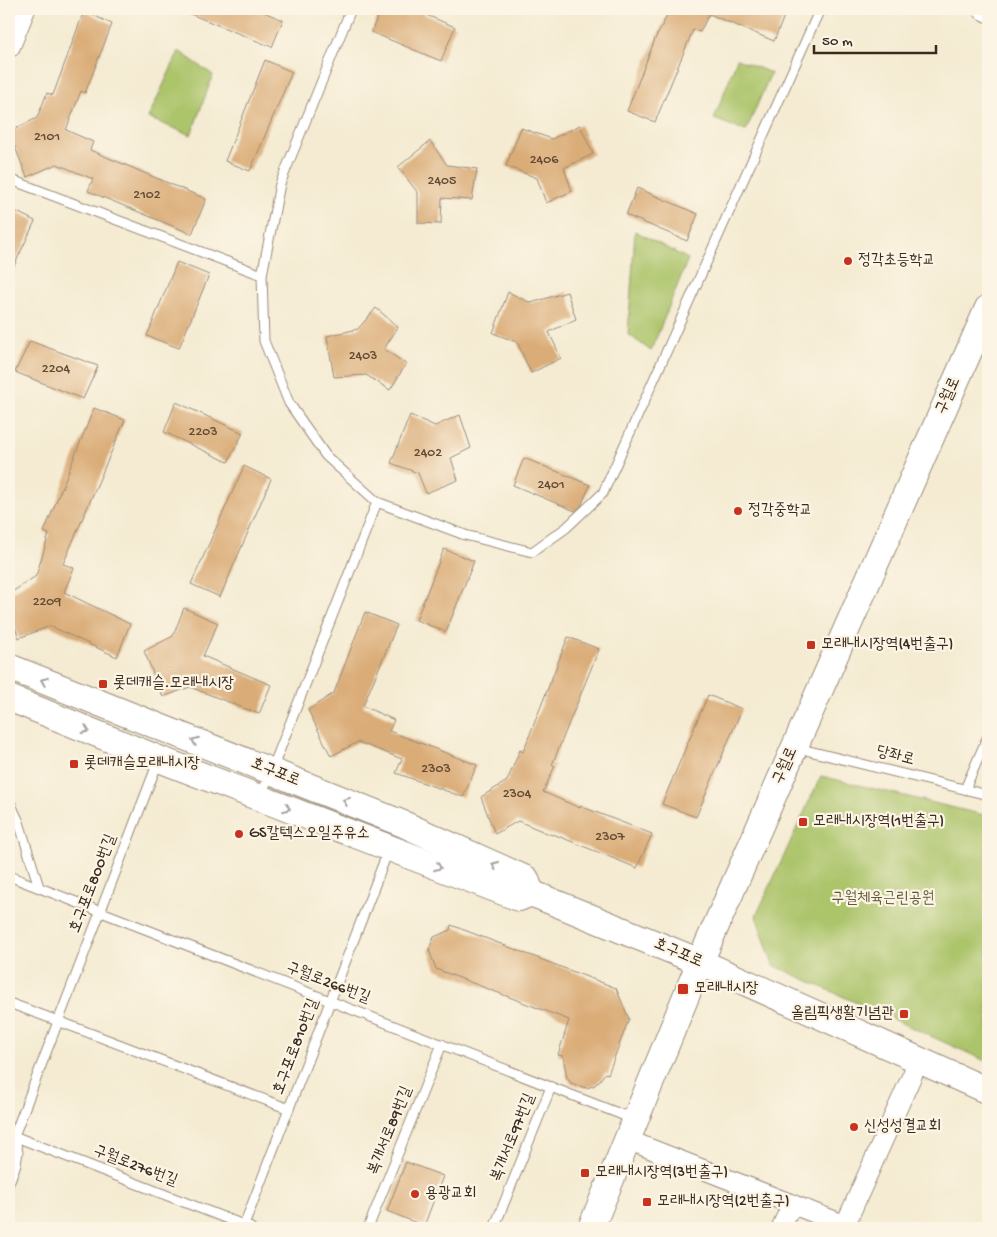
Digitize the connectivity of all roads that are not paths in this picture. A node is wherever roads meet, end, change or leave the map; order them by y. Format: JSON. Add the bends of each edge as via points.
{"nodes":[{"id":1,"x":24,"y":9,"type":"edge"},
{"id":2,"x":351,"y":9,"type":"edge"},
{"id":3,"x":820,"y":9,"type":"edge"},
{"id":4,"x":984,"y":9,"type":"edge"},
{"id":5,"x":988,"y":10,"type":"edge"},
{"id":6,"x":9,"y":46,"type":"edge"},
{"id":7,"x":9,"y":178,"type":"edge"},
{"id":8,"x":262,"y":275,"type":"junction"},
{"id":9,"x":988,"y":308,"type":"edge"},
{"id":10,"x":377,"y":502,"type":"junction"},
{"id":11,"x":9,"y":667,"type":"edge"},
{"id":12,"x":9,"y":698,"type":"edge"},
{"id":13,"x":988,"y":736,"type":"edge"},
{"id":14,"x":794,"y":748,"type":"junction"},
{"id":15,"x":159,"y":759,"type":"junction"},
{"id":16,"x":271,"y":772,"type":"junction"},
{"id":17,"x":965,"y":789,"type":"junction"},
{"id":18,"x":988,"y":795,"type":"edge"},
{"id":19,"x":260,"y":797,"type":"junction"},
{"id":20,"x":9,"y":800,"type":"edge"},
{"id":21,"x":389,"y":848,"type":"junction"},
{"id":22,"x":9,"y":876,"type":"edge"},
{"id":23,"x":39,"y":888,"type":"junction"},
{"id":24,"x":531,"y":893,"type":"junction"},
{"id":25,"x":100,"y":911,"type":"junction"},
{"id":26,"x":700,"y":962,"type":"junction"},
{"id":27,"x":331,"y":1001,"type":"junction"},
{"id":28,"x":9,"y":1003,"type":"edge"},
{"id":29,"x":58,"y":1021,"type":"junction"},
{"id":30,"x":442,"y":1044,"type":"junction"},
{"id":31,"x":919,"y":1060,"type":"junction"},
{"id":32,"x":551,"y":1087,"type":"junction"},
{"id":33,"x":988,"y":1091,"type":"edge"},
{"id":34,"x":289,"y":1109,"type":"junction"},
{"id":35,"x":632,"y":1130,"type":"junction"},
{"id":36,"x":11,"y":1135,"type":"edge"},
{"id":37,"x":9,"y":1183,"type":"edge"},
{"id":38,"x":792,"y":1204,"type":"junction"},
{"id":39,"x":246,"y":1227,"type":"edge"},
{"id":40,"x":848,"y":1227,"type":"edge"},
{"id":41,"x":368,"y":1228,"type":"edge"},
{"id":42,"x":494,"y":1228,"type":"edge"},
{"id":43,"x":592,"y":1228,"type":"edge"},
{"id":44,"x":781,"y":1228,"type":"edge"}],
"edges":[{"from":1,"to":6,"type":"street"},
{"from":2,"to":8,"type":"lane","via":[[280,184]]},
{"from":3,"to":10,"type":"lane","via":[[602,493],[566,528],[532,552],[465,535]]},
{"from":4,"to":5,"type":"street"},
{"from":7,"to":8,"type":"lane"},
{"from":8,"to":10,"type":"lane","via":[[264,341],[289,403],[326,456]]},
{"from":9,"to":14,"type":"main road","name":"구월로","via":[[976,345]]},
{"from":10,"to":16,"type":"lane"},
{"from":16,"to":11,"type":"main road","name":"호구포로","one_way":true},
{"from":12,"to":15,"type":"main road","name":"호구포로","one_way":true},
{"from":13,"to":17,"type":"lane"},
{"from":14,"to":17,"type":"lane","name":"당좌로"},
{"from":14,"to":26,"type":"main road","name":"구월로"},
{"from":15,"to":19,"type":"main road","name":"호구포로"},
{"from":15,"to":25,"type":"lane","name":"호구포로800번길"},
{"from":16,"to":19,"type":"lane"},
{"from":24,"to":16,"type":"main road","name":"호구포로","one_way":true,"via":[[526,879],[400,823]]},
{"from":17,"to":18,"type":"lane","name":"당좌로"},
{"from":19,"to":21,"type":"main road","name":"호구포로","one_way":true},
{"from":20,"to":23,"type":"lane"},
{"from":21,"to":24,"type":"main road","name":"호구포로","one_way":true,"via":[[519,898]]},
{"from":21,"to":27,"type":"lane","name":"호구포로810번길"},
{"from":22,"to":23,"type":"lane","name":"구월로266번길"},
{"from":23,"to":25,"type":"lane","name":"구월로266번길"},
{"from":24,"to":26,"type":"main road","name":"호구포로"},
{"from":25,"to":27,"type":"lane","name":"구월로266번길"},
{"from":25,"to":29,"type":"lane","name":"호구포로800번길"},
{"from":26,"to":31,"type":"main road","name":"호구포로"},
{"from":26,"to":35,"type":"main road","name":"구월로"},
{"from":27,"to":30,"type":"lane","name":"구월로266번길"},
{"from":27,"to":34,"type":"lane","name":"호구포로810번길"},
{"from":28,"to":29,"type":"lane"},
{"from":29,"to":34,"type":"lane"},
{"from":29,"to":36,"type":"lane","name":"호구포로800번길"},
{"from":30,"to":32,"type":"lane","name":"구월로266번길"},
{"from":30,"to":41,"type":"lane","name":"복개서로89번길"},
{"from":31,"to":33,"type":"main road","name":"호구포로"},
{"from":31,"to":40,"type":"street"},
{"from":32,"to":35,"type":"lane","name":"구월로266번길"},
{"from":32,"to":42,"type":"lane","name":"복개서로97번길"},
{"from":34,"to":39,"type":"lane","name":"호구포로810번길"},
{"from":35,"to":38,"type":"street"},
{"from":35,"to":43,"type":"main road","name":"구월로"},
{"from":36,"to":37,"type":"lane","name":"호구포로800번길","via":[[18,1152]]},
{"from":36,"to":39,"type":"lane","name":"구월로276번길"},
{"from":38,"to":40,"type":"street"},
{"from":38,"to":44,"type":"street"}]}
